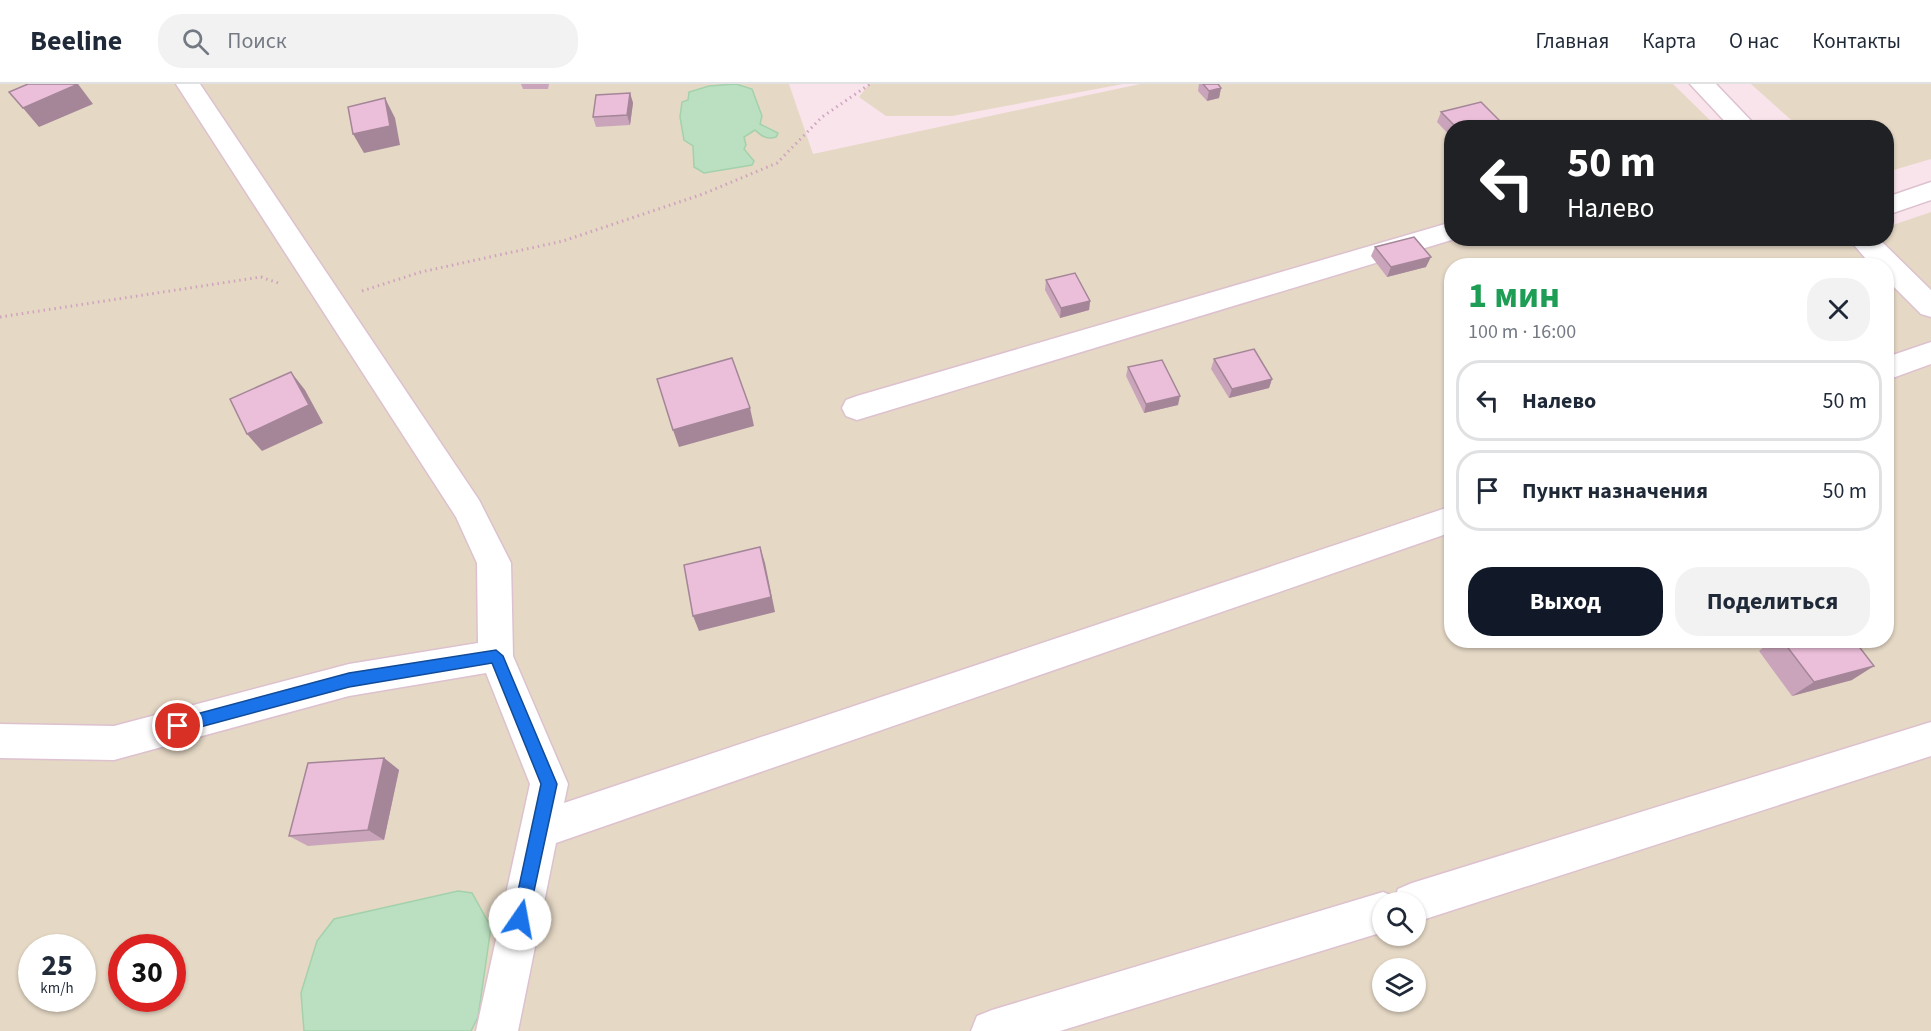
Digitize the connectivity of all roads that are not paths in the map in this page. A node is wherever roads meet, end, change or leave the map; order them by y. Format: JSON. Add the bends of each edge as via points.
{"nodes":[{"id":1,"x":188,"y":84,"type":"edge"},
{"id":2,"x":1702,"y":84,"type":"edge"},
{"id":3,"x":1738,"y":120,"type":"edge"},
{"id":4,"x":1931,"y":191,"type":"edge"},
{"id":5,"x":1894,"y":204,"type":"edge"},
{"id":6,"x":1444,"y":233,"type":"edge"},
{"id":7,"x":1869,"y":246,"type":"edge"},
{"id":8,"x":1881,"y":258,"type":"edge"},
{"id":9,"x":1894,"y":271,"type":"edge"},
{"id":10,"x":1931,"y":307,"type":"edge"},
{"id":11,"x":1931,"y":353,"type":"edge"},
{"id":12,"x":1894,"y":366,"type":"edge"},
{"id":13,"x":857,"y":408,"type":"dead end"},
{"id":14,"x":1444,"y":522,"type":"edge"},
{"id":15,"x":496,"y":656,"type":"junction"},
{"id":16,"x":1931,"y":740,"type":"edge"},
{"id":17,"x":0,"y":741,"type":"edge"},
{"id":18,"x":539,"y":830,"type":"junction"},
{"id":19,"x":1426,"y":899,"type":"edge"},
{"id":20,"x":1372,"y":915,"type":"edge"},
{"id":21,"x":496,"y":1031,"type":"edge"},
{"id":22,"x":992,"y":1031,"type":"edge"}],
"edges":[{"from":1,"to":15,"type":"street","via":[[468,509],[494,563]]},
{"from":2,"to":3,"type":"street"},
{"from":4,"to":5,"type":"street"},
{"from":6,"to":13,"type":"street"},
{"from":7,"to":8,"type":"street"},
{"from":9,"to":10,"type":"street"},
{"from":11,"to":12,"type":"street"},
{"from":14,"to":18,"type":"street"},
{"from":15,"to":17,"type":"street","via":[[349,680],[114,743]]},
{"from":15,"to":18,"type":"street","via":[[549,784]]},
{"from":16,"to":19,"type":"street"},
{"from":18,"to":21,"type":"street"},
{"from":20,"to":22,"type":"street"}]}
